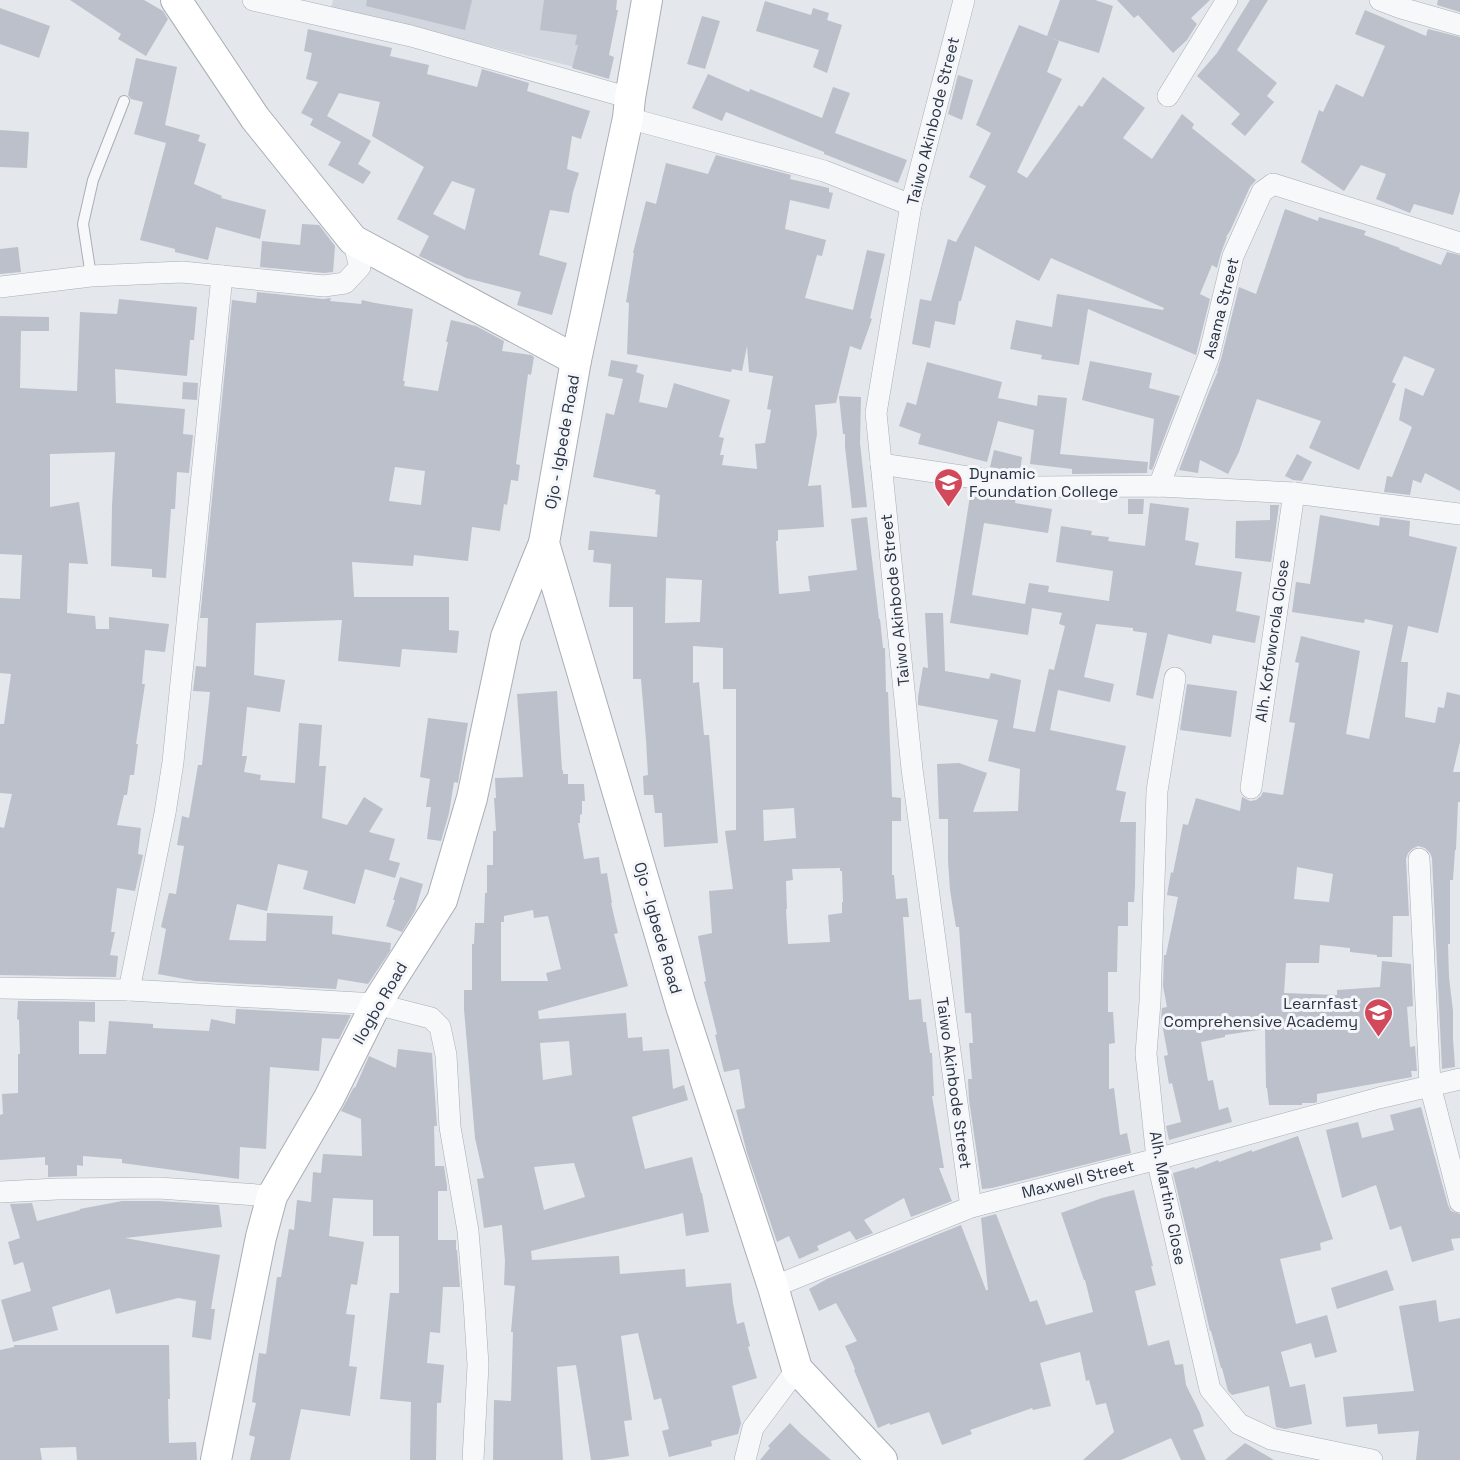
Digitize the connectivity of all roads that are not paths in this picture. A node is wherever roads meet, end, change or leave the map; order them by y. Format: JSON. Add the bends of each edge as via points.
{"nodes":[{"id":1,"x":176,"y":0,"type":"edge"},
{"id":2,"x":253,"y":0,"type":"edge"},
{"id":3,"x":647,"y":0,"type":"edge"},
{"id":4,"x":964,"y":0,"type":"edge"},
{"id":5,"x":1227,"y":0,"type":"edge"},
{"id":6,"x":1380,"y":0,"type":"edge"},
{"id":7,"x":1460,"y":26,"type":"edge"},
{"id":8,"x":1168,"y":96,"type":"dead end"},
{"id":9,"x":124,"y":101,"type":"dead end"},
{"id":10,"x":629,"y":108,"type":"junction"},
{"id":11,"x":911,"y":205,"type":"junction"},
{"id":12,"x":353,"y":240,"type":"junction"},
{"id":13,"x":1460,"y":243,"type":"edge"},
{"id":14,"x":91,"y":276,"type":"junction"},
{"id":15,"x":222,"y":276,"type":"junction"},
{"id":16,"x":0,"y":287,"type":"edge"},
{"id":17,"x":576,"y":360,"type":"junction"},
{"id":18,"x":881,"y":464,"type":"junction"},
{"id":19,"x":1159,"y":486,"type":"junction"},
{"id":20,"x":1294,"y":493,"type":"junction"},
{"id":21,"x":1460,"y":514,"type":"edge"},
{"id":22,"x":544,"y":543,"type":"junction"},
{"id":23,"x":1175,"y":678,"type":"dead end"},
{"id":24,"x":1251,"y":788,"type":"dead end"},
{"id":25,"x":1419,"y":859,"type":"dead end"},
{"id":26,"x":0,"y":988,"type":"edge"},
{"id":27,"x":129,"y":990,"type":"junction"},
{"id":28,"x":376,"y":1004,"type":"junction"},
{"id":29,"x":1460,"y":1078,"type":"edge"},
{"id":30,"x":1430,"y":1085,"type":"junction"},
{"id":31,"x":1157,"y":1159,"type":"junction"},
{"id":32,"x":0,"y":1192,"type":"edge"},
{"id":33,"x":272,"y":1196,"type":"junction"},
{"id":34,"x":1460,"y":1202,"type":"edge"},
{"id":35,"x":971,"y":1207,"type":"junction"},
{"id":36,"x":773,"y":1287,"type":"junction"},
{"id":37,"x":797,"y":1369,"type":"junction"},
{"id":38,"x":216,"y":1460,"type":"edge"},
{"id":39,"x":473,"y":1460,"type":"edge"},
{"id":40,"x":745,"y":1460,"type":"edge"},
{"id":41,"x":882,"y":1460,"type":"edge"},
{"id":42,"x":1372,"y":1460,"type":"edge"}],
"edges":[{"from":1,"to":12,"type":"main road","via":[[255,118]]},
{"from":2,"to":10,"type":"street","via":[[411,36]]},
{"from":3,"to":10,"type":"main road","name":"Ojo - Igbede Road"},
{"from":4,"to":11,"type":"street","name":"Taiwo Akinbode Street"},
{"from":5,"to":8,"type":"street"},
{"from":6,"to":7,"type":"street"},
{"from":9,"to":14,"type":"lane","via":[[93,180],[83,224]]},
{"from":10,"to":11,"type":"street","via":[[824,171]]},
{"from":10,"to":17,"type":"main road","name":"Ojo - Igbede Road"},
{"from":11,"to":18,"type":"street","name":"Taiwo Akinbode Street","via":[[876,413]]},
{"from":12,"to":15,"type":"street","via":[[360,267],[345,283],[324,286]]},
{"from":12,"to":17,"type":"main road"},
{"from":13,"to":19,"type":"street","name":"Asama Street","via":[[1273,184],[1262,192],[1233,256],[1209,356]]},
{"from":14,"to":15,"type":"street","via":[[182,272]]},
{"from":14,"to":16,"type":"street"},
{"from":15,"to":27,"type":"street","via":[[173,762]]},
{"from":17,"to":22,"type":"main road","name":"Ojo - Igbede Road"},
{"from":18,"to":19,"type":"street","via":[[1036,487]]},
{"from":18,"to":35,"type":"street","name":"Taiwo Akinbode Street","via":[[912,769]]},
{"from":19,"to":20,"type":"street"},
{"from":20,"to":21,"type":"street"},
{"from":20,"to":24,"type":"street","name":"Alh. Kofoworola Close"},
{"from":22,"to":28,"type":"main road","name":"Ilogbo Road","via":[[506,637],[472,798],[442,900]]},
{"from":22,"to":36,"type":"main road","name":"Ojo - Igbede Road","via":[[681,1006]]},
{"from":23,"to":31,"type":"street","name":"Alh. Martins Close","via":[[1157,791],[1146,1054]]},
{"from":25,"to":30,"type":"street"},
{"from":26,"to":27,"type":"street"},
{"from":27,"to":28,"type":"street"},
{"from":28,"to":33,"type":"main road","name":"Ilogbo Road","via":[[329,1098]]},
{"from":28,"to":39,"type":"street","via":[[431,1018],[440,1027],[446,1054],[450,1127],[468,1232],[478,1365]]},
{"from":29,"to":30,"type":"street","name":"Maxwell Street"},
{"from":30,"to":31,"type":"street","name":"Maxwell Street"},
{"from":30,"to":34,"type":"street"},
{"from":31,"to":35,"type":"street","name":"Maxwell Street"},
{"from":31,"to":42,"type":"street","name":"Alh. Martins Close","via":[[1210,1389],[1239,1424],[1271,1439]]},
{"from":32,"to":33,"type":"street","via":[[159,1188]]},
{"from":33,"to":38,"type":"main road","name":"Ilogbo Road"},
{"from":35,"to":36,"type":"street","name":"Maxwell Street"},
{"from":36,"to":37,"type":"main road","name":"Ojo - Igbede Road"},
{"from":37,"to":40,"type":"street","via":[[753,1428]]},
{"from":37,"to":41,"type":"main road","name":"Ojo - Igbede Road"}]}
